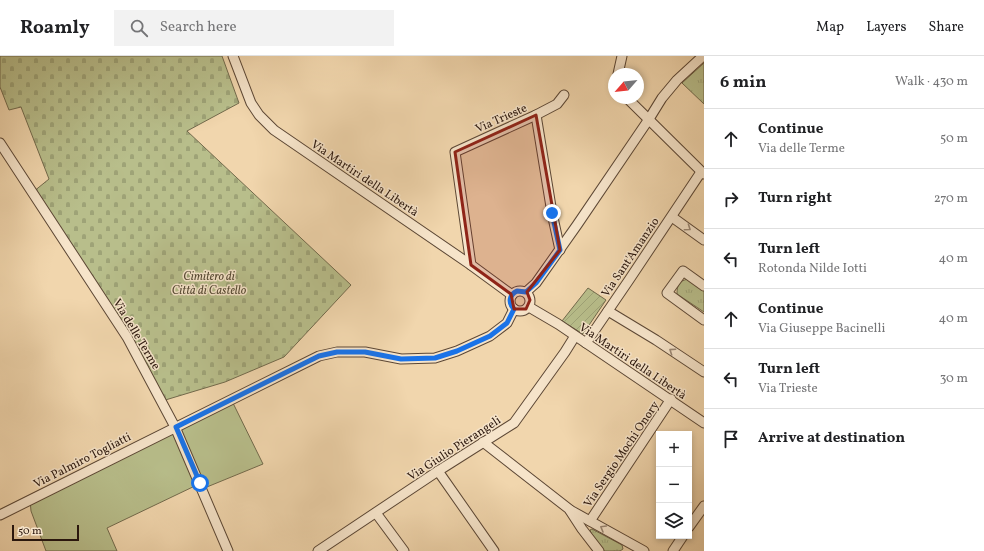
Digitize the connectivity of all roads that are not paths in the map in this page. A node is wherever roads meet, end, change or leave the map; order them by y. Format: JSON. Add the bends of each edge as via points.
{"nodes":[{"id":1,"x":233,"y":56,"type":"edge"},
{"id":2,"x":622,"y":56,"type":"edge"},
{"id":3,"x":703,"y":56,"type":"edge"},
{"id":4,"x":619,"y":68,"type":"edge"},
{"id":5,"x":564,"y":95,"type":"dead end"},
{"id":6,"x":633,"y":104,"type":"edge"},
{"id":7,"x":536,"y":115,"type":"junction"},
{"id":8,"x":649,"y":120,"type":"junction"},
{"id":9,"x":0,"y":143,"type":"edge"},
{"id":10,"x":703,"y":173,"type":"edge"},
{"id":11,"x":672,"y":217,"type":"junction"},
{"id":12,"x":704,"y":240,"type":"edge"},
{"id":13,"x":560,"y":250,"type":"junction"},
{"id":14,"x":471,"y":265,"type":"junction"},
{"id":15,"x":704,"y":286,"type":"edge"},
{"id":16,"x":526,"y":292,"type":"junction"},
{"id":17,"x":512,"y":295,"type":"junction"},
{"id":18,"x":528,"y":307,"type":"junction"},
{"id":19,"x":514,"y":309,"type":"junction"},
{"id":20,"x":608,"y":311,"type":"junction"},
{"id":21,"x":704,"y":320,"type":"edge"},
{"id":22,"x":575,"y":336,"type":"junction"},
{"id":23,"x":586,"y":343,"type":"junction"},
{"id":24,"x":704,"y":372,"type":"edge"},
{"id":25,"x":671,"y":400,"type":"junction"},
{"id":26,"x":704,"y":423,"type":"edge"},
{"id":27,"x":176,"y":427,"type":"junction"},
{"id":28,"x":483,"y":442,"type":"junction"},
{"id":29,"x":438,"y":471,"type":"junction"},
{"id":30,"x":704,"y":506,"type":"edge"},
{"id":31,"x":569,"y":509,"type":"junction"},
{"id":32,"x":376,"y":513,"type":"junction"},
{"id":33,"x":0,"y":515,"type":"edge"},
{"id":34,"x":590,"y":521,"type":"junction"},
{"id":35,"x":692,"y":523,"type":"edge"},
{"id":36,"x":681,"y":539,"type":"edge"},
{"id":37,"x":320,"y":550,"type":"edge"},
{"id":38,"x":638,"y":550,"type":"edge"},
{"id":39,"x":228,"y":551,"type":"edge"},
{"id":40,"x":404,"y":551,"type":"edge"},
{"id":41,"x":494,"y":551,"type":"edge"},
{"id":42,"x":599,"y":551,"type":"edge"},
{"id":43,"x":673,"y":551,"type":"edge"}],
"edges":[{"from":1,"to":14,"type":"street","name":"Via Martiri della Libertà","via":[[251,103],[274,130]]},
{"from":2,"to":4,"type":"street"},
{"from":3,"to":8,"type":"street","via":[[677,80]]},
{"from":5,"to":7,"type":"street","via":[[557,104]]},
{"from":6,"to":8,"type":"street"},
{"from":7,"to":13,"type":"street","name":"Via Trieste"},
{"from":7,"to":14,"type":"street","name":"Via Trieste","via":[[455,152]]},
{"from":8,"to":10,"type":"street"},
{"from":8,"to":13,"type":"street"},
{"from":9,"to":27,"type":"street","name":"Via delle Terme","via":[[127,337]]},
{"from":10,"to":11,"type":"street","name":"Via Sant'Amanzio"},
{"from":11,"to":12,"type":"street","name":"Via Sant'Amanzio","one_way":true},
{"from":11,"to":20,"type":"street","name":"Via Sant'Amanzio"},
{"from":13,"to":16,"type":"street","via":[[536,283]]},
{"from":14,"to":17,"type":"street","name":"Via Martiri della Libertà"},
{"from":15,"to":21,"type":"street","via":[[684,271],[667,293]]},
{"from":16,"to":17,"type":"street","via":[[517,291]]},
{"from":16,"to":18,"type":"street","via":[[530,300]]},
{"from":17,"to":19,"type":"street","via":[[510,301]]},
{"from":18,"to":19,"type":"street","via":[[520,311]]},
{"from":18,"to":22,"type":"street","name":"Via Martiri della Libertà"},
{"from":19,"to":27,"type":"street","name":"Via Palmiro Togliatti","via":[[507,323],[490,336],[457,351],[435,358],[401,359],[358,352],[337,352],[319,356]]},
{"from":20,"to":23,"type":"street","name":"Via Sant'Amanzio"},
{"from":24,"to":20,"type":"street","name":"Via Sant'Amanzio","one_way":true},
{"from":22,"to":23,"type":"street","name":"Via Martiri della Libertà"},
{"from":22,"to":28,"type":"street","name":"Via Giulio Pierangeli","via":[[514,423]]},
{"from":23,"to":25,"type":"street","name":"Via Martiri della Libertà"},
{"from":25,"to":26,"type":"street","name":"Via Martiri della Libertà"},
{"from":25,"to":34,"type":"street","name":"Via Sergio Mochi Onory"},
{"from":27,"to":33,"type":"street","name":"Via Palmiro Togliatti"},
{"from":27,"to":39,"type":"street","name":"Via delle Terme"},
{"from":28,"to":29,"type":"street","name":"Via Giulio Pierangeli"},
{"from":28,"to":31,"type":"street"},
{"from":29,"to":32,"type":"street","name":"Via Giulio Pierangeli"},
{"from":29,"to":41,"type":"street"},
{"from":30,"to":35,"type":"street"},
{"from":31,"to":34,"type":"street"},
{"from":31,"to":42,"type":"street"},
{"from":32,"to":37,"type":"street","name":"Via Giulio Pierangeli"},
{"from":32,"to":40,"type":"street"},
{"from":38,"to":34,"type":"street","one_way":true},
{"from":36,"to":43,"type":"street"}]}
